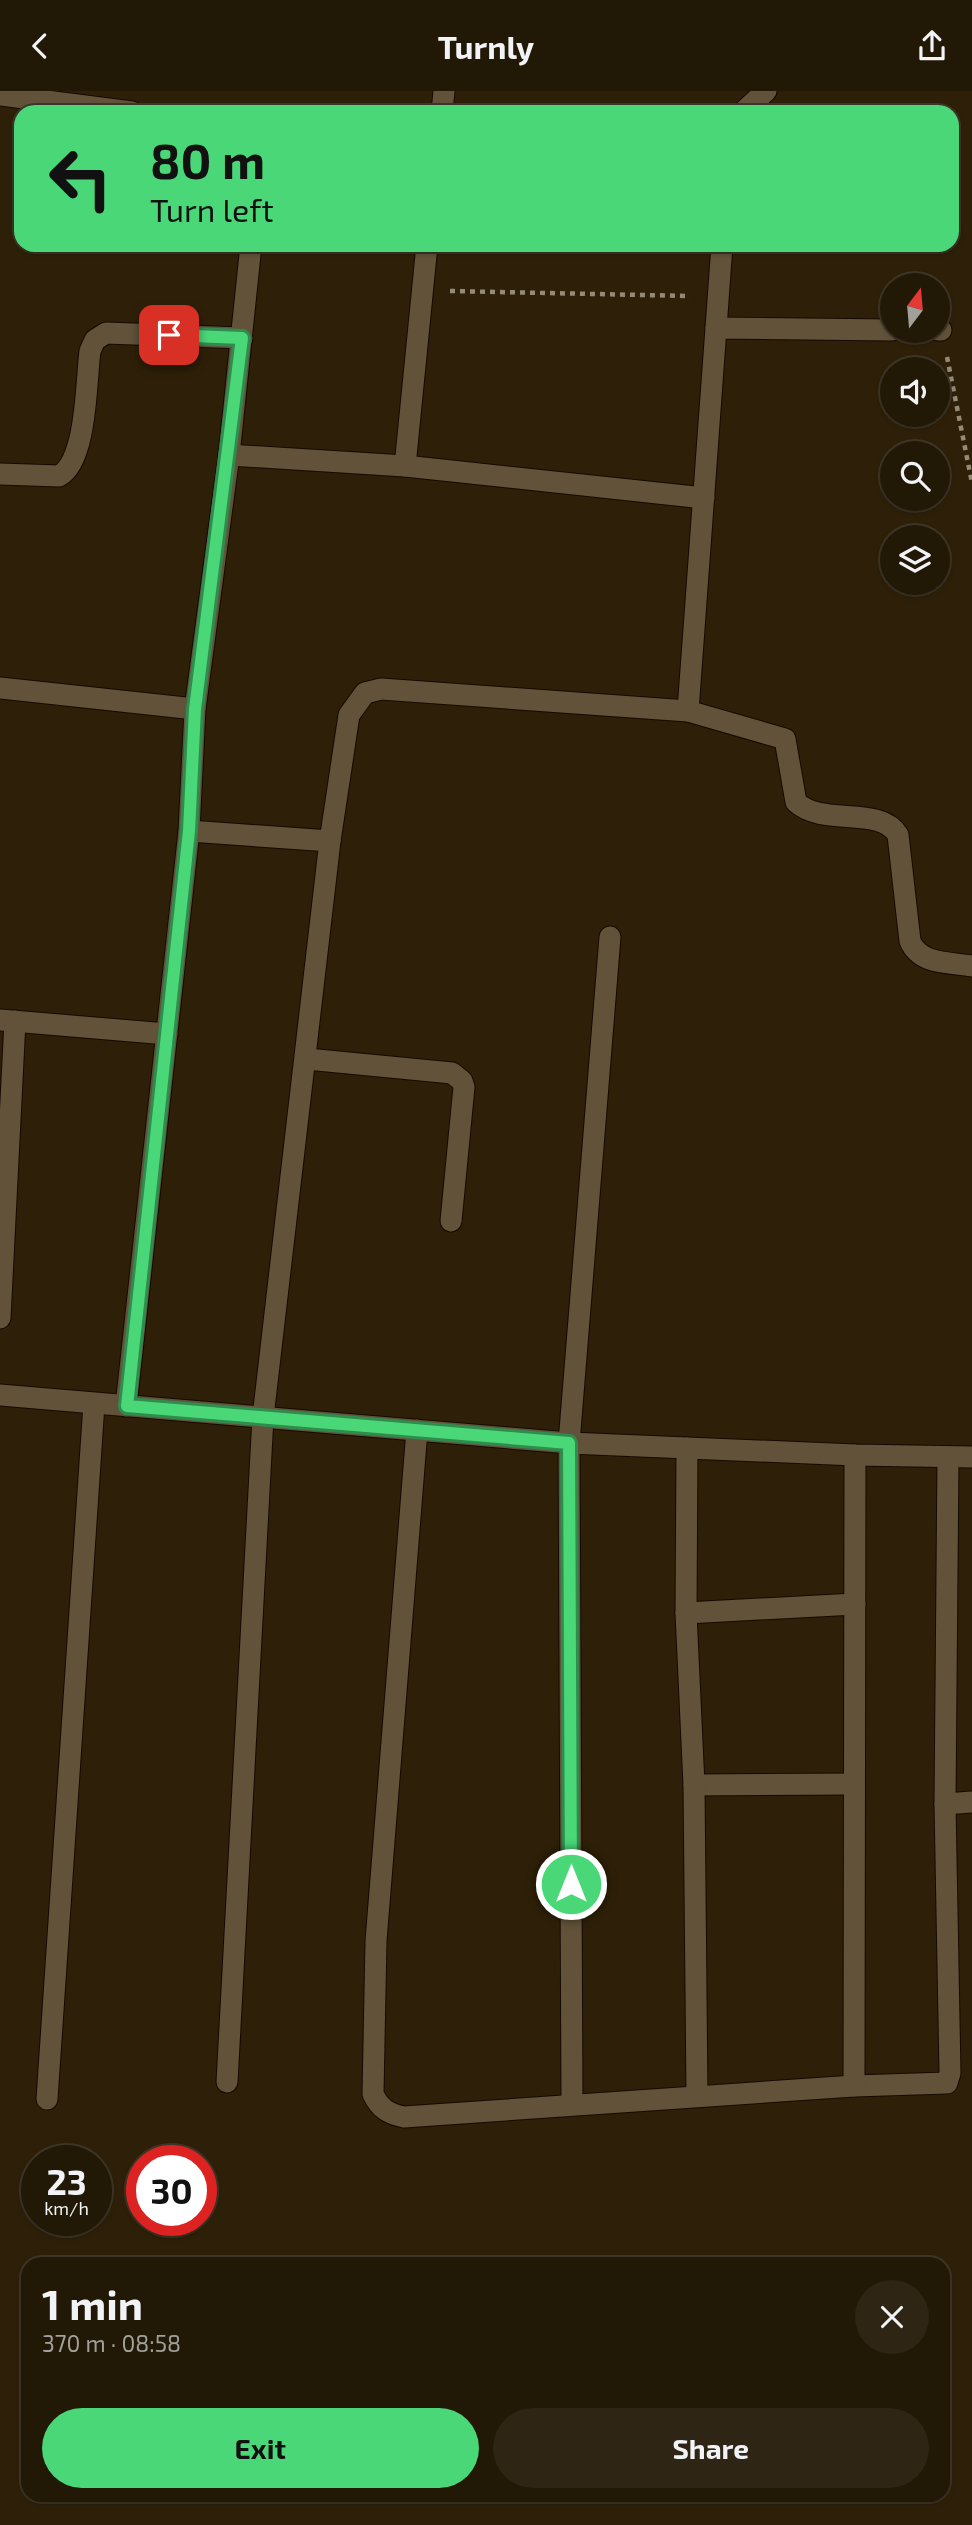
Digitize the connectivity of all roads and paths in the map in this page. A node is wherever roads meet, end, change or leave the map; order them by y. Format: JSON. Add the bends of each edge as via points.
{"nodes":[{"id":1,"x":766,"y":91,"type":"edge"},
{"id":2,"x":0,"y":96,"type":"edge"},
{"id":3,"x":74,"y":105,"type":"edge"},
{"id":4,"x":751,"y":105,"type":"edge"},
{"id":5,"x":250,"y":252,"type":"edge"},
{"id":6,"x":426,"y":252,"type":"edge"},
{"id":7,"x":721,"y":252,"type":"edge"},
{"id":8,"x":421,"y":291,"type":"junction"},
{"id":9,"x":718,"y":297,"type":"junction"},
{"id":10,"x":716,"y":328,"type":"junction"},
{"id":11,"x":880,"y":330,"type":"edge"},
{"id":12,"x":242,"y":338,"type":"junction"},
{"id":13,"x":942,"y":343,"type":"edge"},
{"id":14,"x":229,"y":455,"type":"junction"},
{"id":15,"x":405,"y":466,"type":"junction"},
{"id":16,"x":0,"y":474,"type":"edge"},
{"id":17,"x":972,"y":483,"type":"edge"},
{"id":18,"x":704,"y":498,"type":"junction"},
{"id":19,"x":0,"y":688,"type":"edge"},
{"id":20,"x":195,"y":709,"type":"junction"},
{"id":21,"x":688,"y":711,"type":"junction"},
{"id":22,"x":189,"y":831,"type":"junction"},
{"id":23,"x":330,"y":841,"type":"junction"},
{"id":24,"x":610,"y":937,"type":"dead end"},
{"id":25,"x":972,"y":965,"type":"edge"},
{"id":26,"x":8,"y":1021,"type":"edge"},
{"id":27,"x":167,"y":1034,"type":"junction"},
{"id":28,"x":307,"y":1059,"type":"junction"},
{"id":29,"x":5,"y":1130,"type":"edge"},
{"id":30,"x":451,"y":1221,"type":"dead end"},
{"id":31,"x":0,"y":1318,"type":"edge"},
{"id":32,"x":0,"y":1395,"type":"edge"},
{"id":33,"x":94,"y":1404,"type":"junction"},
{"id":34,"x":127,"y":1406,"type":"junction"},
{"id":35,"x":263,"y":1417,"type":"junction"},
{"id":36,"x":417,"y":1430,"type":"junction"},
{"id":37,"x":569,"y":1443,"type":"junction"},
{"id":38,"x":687,"y":1448,"type":"junction"},
{"id":39,"x":855,"y":1455,"type":"junction"},
{"id":40,"x":948,"y":1457,"type":"junction"},
{"id":41,"x":972,"y":1457,"type":"edge"},
{"id":42,"x":855,"y":1604,"type":"junction"},
{"id":43,"x":686,"y":1613,"type":"junction"},
{"id":44,"x":854,"y":1784,"type":"junction"},
{"id":45,"x":694,"y":1785,"type":"junction"},
{"id":46,"x":972,"y":1802,"type":"edge"},
{"id":47,"x":945,"y":1804,"type":"junction"},
{"id":48,"x":227,"y":2082,"type":"dead end"},
{"id":49,"x":854,"y":2086,"type":"junction"},
{"id":50,"x":697,"y":2097,"type":"junction"},
{"id":51,"x":47,"y":2099,"type":"dead end"},
{"id":52,"x":572,"y":2104,"type":"junction"}],
"edges":[{"from":1,"to":4,"type":"street"},
{"from":2,"to":3,"type":"street"},
{"from":5,"to":12,"type":"street"},
{"from":6,"to":8,"type":"street"},
{"from":7,"to":9,"type":"street"},
{"from":8,"to":9,"type":"path"},
{"from":8,"to":15,"type":"street"},
{"from":9,"to":10,"type":"street"},
{"from":10,"to":11,"type":"street"},
{"from":10,"to":18,"type":"street"},
{"from":12,"to":14,"type":"street"},
{"from":12,"to":16,"type":"street","via":[[106,333],[95,340],[90,351],[77,455],[68,472],[59,476]]},
{"from":13,"to":17,"type":"path"},
{"from":14,"to":15,"type":"street"},
{"from":14,"to":20,"type":"street"},
{"from":15,"to":18,"type":"street"},
{"from":18,"to":21,"type":"street"},
{"from":19,"to":20,"type":"street"},
{"from":20,"to":22,"type":"street"},
{"from":21,"to":23,"type":"street","via":[[381,689],[365,693],[349,715]]},
{"from":21,"to":25,"type":"street","via":[[785,739],[796,802],[807,810],[879,821],[894,828],[914,951],[921,957]]},
{"from":22,"to":23,"type":"street"},
{"from":22,"to":27,"type":"street"},
{"from":23,"to":28,"type":"street"},
{"from":24,"to":37,"type":"street"},
{"from":26,"to":27,"type":"street"},
{"from":26,"to":29,"type":"street"},
{"from":27,"to":34,"type":"street"},
{"from":28,"to":30,"type":"street","via":[[452,1073],[462,1081]]},
{"from":28,"to":35,"type":"street"},
{"from":29,"to":31,"type":"street"},
{"from":32,"to":33,"type":"street"},
{"from":33,"to":34,"type":"street"},
{"from":33,"to":51,"type":"street"},
{"from":34,"to":35,"type":"street"},
{"from":35,"to":36,"type":"street"},
{"from":35,"to":48,"type":"street"},
{"from":36,"to":37,"type":"street"},
{"from":36,"to":52,"type":"street","via":[[376,1941],[373,2094],[391,2115],[404,2117]]},
{"from":37,"to":38,"type":"street"},
{"from":37,"to":52,"type":"street"},
{"from":38,"to":39,"type":"street"},
{"from":38,"to":43,"type":"street"},
{"from":39,"to":40,"type":"street"},
{"from":39,"to":42,"type":"street"},
{"from":40,"to":41,"type":"street"},
{"from":40,"to":47,"type":"street"},
{"from":42,"to":43,"type":"street"},
{"from":42,"to":44,"type":"street"},
{"from":43,"to":45,"type":"street"},
{"from":44,"to":45,"type":"street"},
{"from":44,"to":49,"type":"street"},
{"from":45,"to":50,"type":"street"},
{"from":46,"to":47,"type":"street"},
{"from":47,"to":49,"type":"street","via":[[949,2078],[944,2085]]},
{"from":49,"to":50,"type":"street"},
{"from":50,"to":52,"type":"street"}]}
